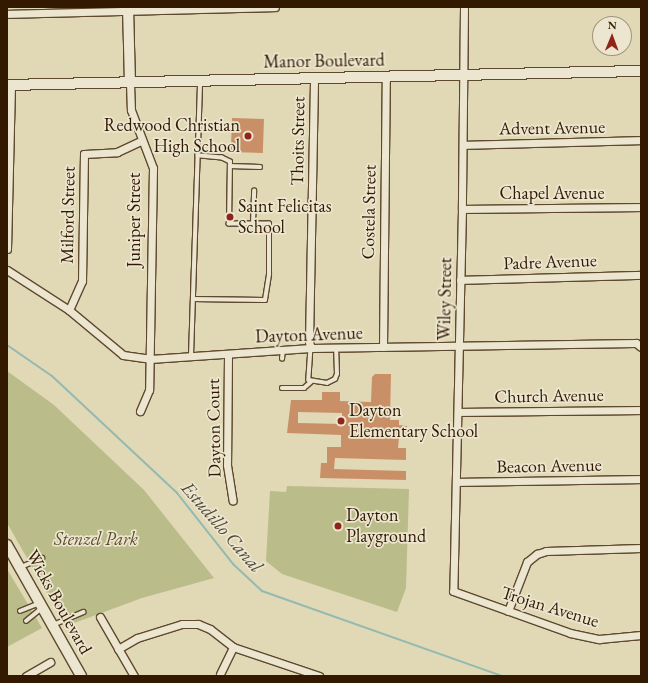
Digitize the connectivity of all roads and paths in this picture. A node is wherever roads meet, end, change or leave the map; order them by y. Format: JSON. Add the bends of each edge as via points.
{"nodes":[{"id":1,"x":275,"y":7,"type":"edge"},
{"id":2,"x":464,"y":7,"type":"edge"},
{"id":3,"x":128,"y":9,"type":"edge"},
{"id":4,"x":7,"y":14,"type":"edge"},
{"id":5,"x":641,"y":71,"type":"edge"},
{"id":6,"x":464,"y":75,"type":"junction"},
{"id":7,"x":386,"y":77,"type":"junction"},
{"id":8,"x":314,"y":78,"type":"junction"},
{"id":9,"x":200,"y":81,"type":"junction"},
{"id":10,"x":130,"y":83,"type":"junction"},
{"id":11,"x":9,"y":85,"type":"edge"},
{"id":12,"x":641,"y":140,"type":"edge"},
{"id":13,"x":141,"y":141,"type":"junction"},
{"id":14,"x":464,"y":145,"type":"junction"},
{"id":15,"x":198,"y":156,"type":"junction"},
{"id":16,"x":230,"y":166,"type":"junction"},
{"id":17,"x":260,"y":167,"type":"dead end"},
{"id":18,"x":254,"y":191,"type":"dead end"},
{"id":19,"x":641,"y":208,"type":"edge"},
{"id":20,"x":462,"y":209,"type":"junction"},
{"id":21,"x":254,"y":224,"type":"junction"},
{"id":22,"x":7,"y":249,"type":"edge"},
{"id":23,"x":7,"y":270,"type":"edge"},
{"id":24,"x":641,"y":275,"type":"edge"},
{"id":25,"x":460,"y":280,"type":"junction"},
{"id":26,"x":193,"y":299,"type":"junction"},
{"id":27,"x":69,"y":310,"type":"junction"},
{"id":28,"x":459,"y":346,"type":"junction"},
{"id":29,"x":383,"y":347,"type":"junction"},
{"id":30,"x":641,"y":347,"type":"edge"},
{"id":31,"x":311,"y":348,"type":"junction"},
{"id":32,"x":336,"y":348,"type":"junction"},
{"id":33,"x":283,"y":349,"type":"junction"},
{"id":34,"x":228,"y":355,"type":"junction"},
{"id":35,"x":191,"y":357,"type":"junction"},
{"id":36,"x":150,"y":359,"type":"junction"},
{"id":37,"x":282,"y":360,"type":"dead end"},
{"id":38,"x":312,"y":382,"type":"junction"},
{"id":39,"x":282,"y":388,"type":"dead end"},
{"id":40,"x":641,"y":410,"type":"edge"},
{"id":41,"x":140,"y":411,"type":"dead end"},
{"id":42,"x":458,"y":412,"type":"junction"},
{"id":43,"x":641,"y":479,"type":"edge"},
{"id":44,"x":456,"y":482,"type":"junction"},
{"id":45,"x":232,"y":501,"type":"dead end"},
{"id":46,"x":7,"y":544,"type":"edge"},
{"id":47,"x":641,"y":548,"type":"edge"},
{"id":48,"x":10,"y":557,"type":"edge"},
{"id":49,"x":42,"y":558,"type":"dead end"},
{"id":50,"x":20,"y":567,"type":"junction"},
{"id":51,"x":453,"y":591,"type":"joint"},
{"id":52,"x":42,"y":605,"type":"junction"},
{"id":53,"x":20,"y":610,"type":"dead end"},
{"id":54,"x":508,"y":610,"type":"junction"},
{"id":55,"x":83,"y":612,"type":"dead end"},
{"id":56,"x":100,"y":617,"type":"dead end"},
{"id":57,"x":26,"y":621,"type":"dead end"},
{"id":58,"x":53,"y":625,"type":"junction"},
{"id":59,"x":641,"y":635,"type":"edge"},
{"id":60,"x":233,"y":647,"type":"junction"},
{"id":61,"x":118,"y":649,"type":"junction"},
{"id":62,"x":50,"y":662,"type":"dead end"},
{"id":63,"x":220,"y":674,"type":"dead end"},
{"id":64,"x":30,"y":675,"type":"edge"},
{"id":65,"x":310,"y":675,"type":"edge"},
{"id":66,"x":81,"y":676,"type":"edge"},
{"id":67,"x":134,"y":676,"type":"edge"},
{"id":68,"x":319,"y":676,"type":"edge"}],
"edges":[{"from":1,"to":3,"type":"street"},
{"from":2,"to":6,"type":"street","name":"Wiley Street"},
{"from":3,"to":4,"type":"street"},
{"from":3,"to":10,"type":"street","name":"Juniper Street"},
{"from":5,"to":6,"type":"street","name":"Manor Boulevard"},
{"from":6,"to":7,"type":"street","name":"Manor Boulevard"},
{"from":6,"to":14,"type":"street","name":"Wiley Street"},
{"from":7,"to":8,"type":"street","name":"Manor Boulevard"},
{"from":7,"to":29,"type":"street","name":"Costela Street"},
{"from":8,"to":9,"type":"street","name":"Manor Boulevard"},
{"from":8,"to":31,"type":"street","name":"Thoits Street","via":[[308,342]]},
{"from":9,"to":10,"type":"street","name":"Manor Boulevard"},
{"from":9,"to":15,"type":"lane"},
{"from":10,"to":11,"type":"street","name":"Manor Boulevard"},
{"from":10,"to":13,"type":"street","name":"Juniper Street","via":[[131,110]]},
{"from":11,"to":22,"type":"street"},
{"from":12,"to":14,"type":"street","name":"Advent Avenue"},
{"from":13,"to":27,"type":"street","name":"Milford Street","via":[[117,152],[84,154],[82,281]]},
{"from":13,"to":36,"type":"street","name":"Juniper Street","via":[[153,168]]},
{"from":14,"to":20,"type":"street","name":"Wiley Street"},
{"from":15,"to":16,"type":"lane","via":[[222,158],[230,162]]},
{"from":15,"to":26,"type":"lane"},
{"from":16,"to":17,"type":"lane"},
{"from":16,"to":21,"type":"lane","via":[[229,224]]},
{"from":18,"to":21,"type":"lane"},
{"from":19,"to":20,"type":"street","name":"Chapel Avenue"},
{"from":20,"to":25,"type":"street","name":"Wiley Street"},
{"from":21,"to":26,"type":"lane","via":[[270,224],[267,298]]},
{"from":23,"to":27,"type":"street","name":"Dayton Avenue"},
{"from":24,"to":25,"type":"street","name":"Padre Avenue"},
{"from":25,"to":28,"type":"street","name":"Wiley Street"},
{"from":26,"to":35,"type":"lane"},
{"from":27,"to":36,"type":"street","name":"Dayton Avenue","via":[[123,355]]},
{"from":28,"to":29,"type":"street","name":"Dayton Avenue"},
{"from":28,"to":30,"type":"street","name":"Dayton Avenue","via":[[636,344]]},
{"from":28,"to":42,"type":"street","name":"Wiley Street"},
{"from":29,"to":32,"type":"street","name":"Dayton Avenue"},
{"from":31,"to":32,"type":"street","name":"Dayton Avenue"},
{"from":31,"to":33,"type":"street","name":"Dayton Avenue"},
{"from":31,"to":38,"type":"lane","via":[[308,378]]},
{"from":32,"to":38,"type":"lane","via":[[335,379],[327,383]]},
{"from":33,"to":34,"type":"street","name":"Dayton Avenue","via":[[249,349]]},
{"from":33,"to":37,"type":"lane"},
{"from":34,"to":35,"type":"street","name":"Dayton Avenue"},
{"from":34,"to":45,"type":"street","name":"Dayton Court","via":[[227,465]]},
{"from":35,"to":36,"type":"street","name":"Dayton Avenue"},
{"from":36,"to":41,"type":"street","name":"Juniper Street","via":[[149,390]]},
{"from":38,"to":39,"type":"lane","via":[[304,388]]},
{"from":40,"to":42,"type":"street","name":"Church Avenue"},
{"from":42,"to":44,"type":"street","name":"Wiley Street"},
{"from":43,"to":44,"type":"street","name":"Beacon Avenue"},
{"from":44,"to":51,"type":"street","name":"Wiley Street"},
{"from":46,"to":48,"type":"street","name":"Wicks Boulevard"},
{"from":47,"to":54,"type":"street","via":[[546,551],[537,554],[527,562]]},
{"from":48,"to":50,"type":"street","name":"Wicks Boulevard"},
{"from":49,"to":50,"type":"lane"},
{"from":50,"to":52,"type":"street","name":"Wicks Boulevard"},
{"from":51,"to":54,"type":"street","name":"Trojan Avenue"},
{"from":52,"to":53,"type":"lane"},
{"from":52,"to":57,"type":"lane"},
{"from":52,"to":58,"type":"street","name":"Wicks Boulevard"},
{"from":54,"to":59,"type":"street","name":"Trojan Avenue","via":[[570,633],[599,639]]},
{"from":55,"to":58,"type":"lane"},
{"from":56,"to":61,"type":"street"},
{"from":58,"to":66,"type":"street","name":"Wicks Boulevard"},
{"from":60,"to":61,"type":"street","via":[[210,629],[190,624],[137,638]]},
{"from":60,"to":63,"type":"street"},
{"from":60,"to":65,"type":"street"},
{"from":61,"to":67,"type":"street"},
{"from":62,"to":64,"type":"street"},
{"from":65,"to":68,"type":"street"}]}
